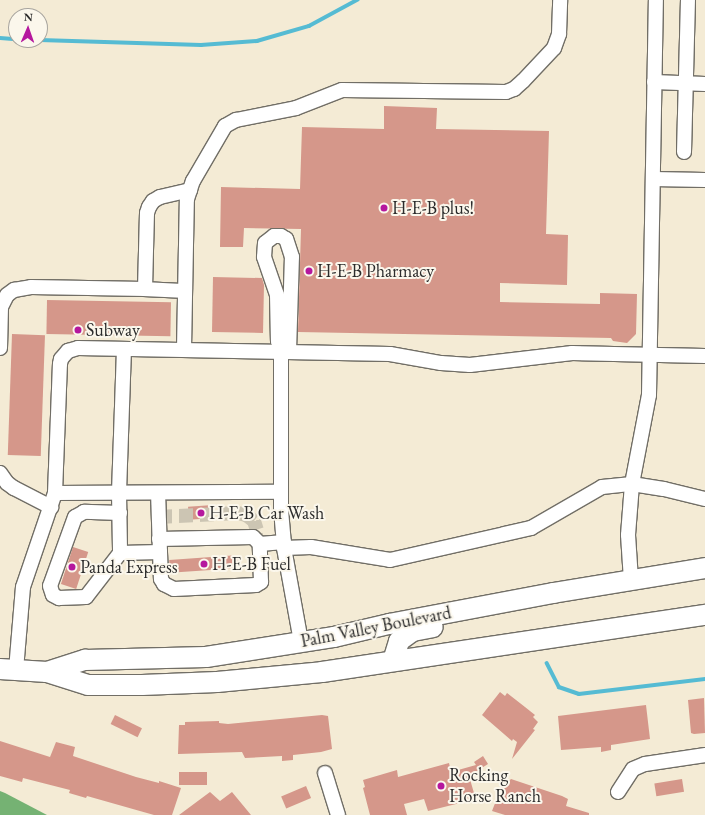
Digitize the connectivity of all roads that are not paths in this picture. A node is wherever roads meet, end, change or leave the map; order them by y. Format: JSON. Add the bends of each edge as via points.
{"nodes":[{"id":1,"x":560,"y":0,"type":"edge"},
{"id":2,"x":656,"y":0,"type":"edge"},
{"id":3,"x":688,"y":0,"type":"edge"},
{"id":4,"x":654,"y":82,"type":"junction"},
{"id":5,"x":686,"y":84,"type":"junction"},
{"id":6,"x":705,"y":84,"type":"edge"},
{"id":7,"x":684,"y":152,"type":"dead end"},
{"id":8,"x":653,"y":179,"type":"junction"},
{"id":9,"x":705,"y":180,"type":"edge"},
{"id":10,"x":190,"y":190,"type":"junction"},
{"id":11,"x":145,"y":289,"type":"junction"},
{"id":12,"x":185,"y":291,"type":"junction"},
{"id":13,"x":0,"y":348,"type":"edge"},
{"id":14,"x":124,"y":349,"type":"junction"},
{"id":15,"x":184,"y":350,"type":"junction"},
{"id":16,"x":285,"y":351,"type":"junction"},
{"id":17,"x":650,"y":354,"type":"junction"},
{"id":18,"x":705,"y":356,"type":"edge"},
{"id":19,"x":0,"y":473,"type":"edge"},
{"id":20,"x":632,"y":484,"type":"junction"},
{"id":21,"x":158,"y":492,"type":"junction"},
{"id":22,"x":281,"y":492,"type":"junction"},
{"id":23,"x":119,"y":493,"type":"junction"},
{"id":24,"x":705,"y":499,"type":"edge"},
{"id":25,"x":53,"y":500,"type":"junction"},
{"id":26,"x":120,"y":513,"type":"junction"},
{"id":27,"x":260,"y":544,"type":"junction"},
{"id":28,"x":159,"y":545,"type":"junction"},
{"id":29,"x":284,"y":545,"type":"junction"},
{"id":30,"x":120,"y":553,"type":"junction"},
{"id":31,"x":705,"y":568,"type":"edge"},
{"id":32,"x":631,"y":580,"type":"junction"},
{"id":33,"x":553,"y":593,"type":"junction"},
{"id":34,"x":705,"y":615,"type":"edge"},
{"id":35,"x":301,"y":642,"type":"junction"},
{"id":36,"x":393,"y":661,"type":"junction"},
{"id":37,"x":8,"y":669,"type":"edge"},
{"id":38,"x":47,"y":672,"type":"junction"},
{"id":39,"x":705,"y":755,"type":"edge"},
{"id":40,"x":325,"y":773,"type":"dead end"},
{"id":41,"x":618,"y":792,"type":"dead end"},
{"id":42,"x":338,"y":815,"type":"edge"}],
"edges":[{"from":1,"to":10,"type":"lane","via":[[559,34],[554,48],[514,89],[499,93],[348,89],[296,108],[236,120],[225,126]]},
{"from":2,"to":4,"type":"lane"},
{"from":3,"to":5,"type":"lane"},
{"from":4,"to":5,"type":"lane"},
{"from":4,"to":8,"type":"lane"},
{"from":5,"to":6,"type":"lane"},
{"from":5,"to":7,"type":"lane"},
{"from":8,"to":9,"type":"lane"},
{"from":8,"to":17,"type":"lane"},
{"from":10,"to":11,"type":"lane","via":[[160,197],[149,207]]},
{"from":10,"to":12,"type":"lane","via":[[186,209]]},
{"from":11,"to":12,"type":"lane"},
{"from":11,"to":13,"type":"lane","via":[[14,290],[7,295],[1,307]]},
{"from":12,"to":15,"type":"lane"},
{"from":14,"to":15,"type":"lane"},
{"from":14,"to":23,"type":"lane"},
{"from":14,"to":25,"type":"lane","via":[[78,348],[68,351],[61,359]]},
{"from":15,"to":16,"type":"lane"},
{"from":16,"to":16,"type":"lane","via":[[278,341],[277,295],[264,257],[265,243],[274,236],[286,239],[292,257]]},
{"from":16,"to":17,"type":"lane","via":[[390,354],[470,365],[572,353]]},
{"from":16,"to":22,"type":"lane"},
{"from":17,"to":18,"type":"lane"},
{"from":17,"to":20,"type":"lane","via":[[648,395]]},
{"from":19,"to":25,"type":"lane","via":[[14,488]]},
{"from":20,"to":24,"type":"lane","via":[[664,488]]},
{"from":20,"to":29,"type":"lane","via":[[602,487],[531,528],[390,560]]},
{"from":20,"to":32,"type":"lane","via":[[628,535]]},
{"from":21,"to":22,"type":"lane"},
{"from":21,"to":23,"type":"lane"},
{"from":21,"to":28,"type":"lane"},
{"from":22,"to":29,"type":"lane"},
{"from":23,"to":25,"type":"lane"},
{"from":23,"to":26,"type":"lane"},
{"from":25,"to":37,"type":"lane","via":[[23,587]]},
{"from":26,"to":30,"type":"lane"},
{"from":26,"to":30,"type":"lane","via":[[84,512],[75,517],[50,586],[53,595],[59,598],[86,597]]},
{"from":27,"to":28,"type":"lane","via":[[254,537]]},
{"from":27,"to":28,"type":"lane","via":[[261,582],[256,585],[174,589],[164,584],[161,579]]},
{"from":27,"to":29,"type":"lane"},
{"from":28,"to":30,"type":"lane"},
{"from":29,"to":35,"type":"lane"},
{"from":31,"to":32,"type":"highway","name":"Palm Valley Boulevard"},
{"from":32,"to":33,"type":"highway","name":"Palm Valley Boulevard"},
{"from":33,"to":35,"type":"highway","name":"Palm Valley Boulevard"},
{"from":33,"to":36,"type":"highway","via":[[542,606],[413,631],[399,641]]},
{"from":34,"to":36,"type":"highway","name":"Palm Valley Boulevard"},
{"from":35,"to":38,"type":"highway","name":"Palm Valley Boulevard","via":[[206,657],[85,660]]},
{"from":36,"to":38,"type":"highway","name":"Palm Valley Boulevard","via":[[322,672],[142,685],[88,684]]},
{"from":37,"to":38,"type":"highway","name":"Palm Valley Boulevard"},
{"from":39,"to":41,"type":"lane","via":[[645,764],[633,769]]},
{"from":40,"to":42,"type":"lane"}]}
